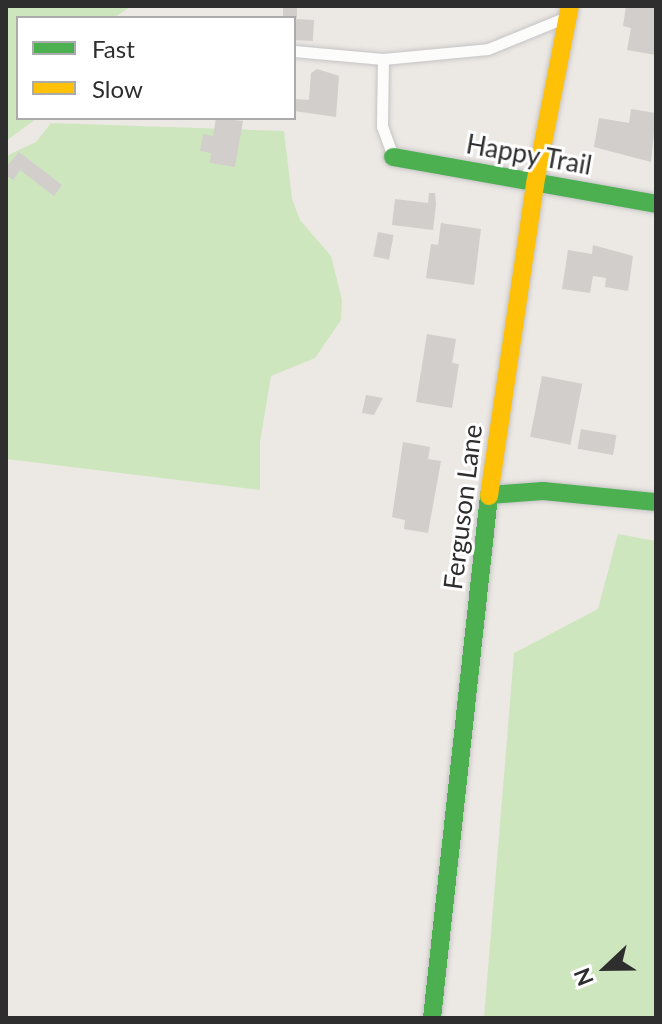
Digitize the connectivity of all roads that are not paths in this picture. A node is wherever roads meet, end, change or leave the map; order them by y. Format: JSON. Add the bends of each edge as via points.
{"nodes":[{"id":1,"x":569,"y":11,"type":"edge"},
{"id":2,"x":296,"y":51,"type":"edge"},
{"id":3,"x":383,"y":59,"type":"junction"},
{"id":4,"x":393,"y":157,"type":"joint"},
{"id":5,"x":535,"y":184,"type":"junction"},
{"id":6,"x":656,"y":204,"type":"edge"},
{"id":7,"x":489,"y":495,"type":"junction"},
{"id":8,"x":656,"y":502,"type":"edge"},
{"id":9,"x":432,"y":1018,"type":"edge"}],
"edges":[{"from":1,"to":3,"type":"lane","via":[[488,49]]},
{"from":1,"to":5,"type":"street","name":"Ferguson Lane"},
{"from":2,"to":3,"type":"lane"},
{"from":3,"to":4,"type":"lane","via":[[382,126]]},
{"from":4,"to":5,"type":"street","name":"Happy Trail"},
{"from":5,"to":6,"type":"street","name":"Happy Trail"},
{"from":5,"to":7,"type":"street","name":"Ferguson Lane"},
{"from":7,"to":8,"type":"street","via":[[602,494]]},
{"from":7,"to":9,"type":"street","name":"Ferguson Lane"}]}
